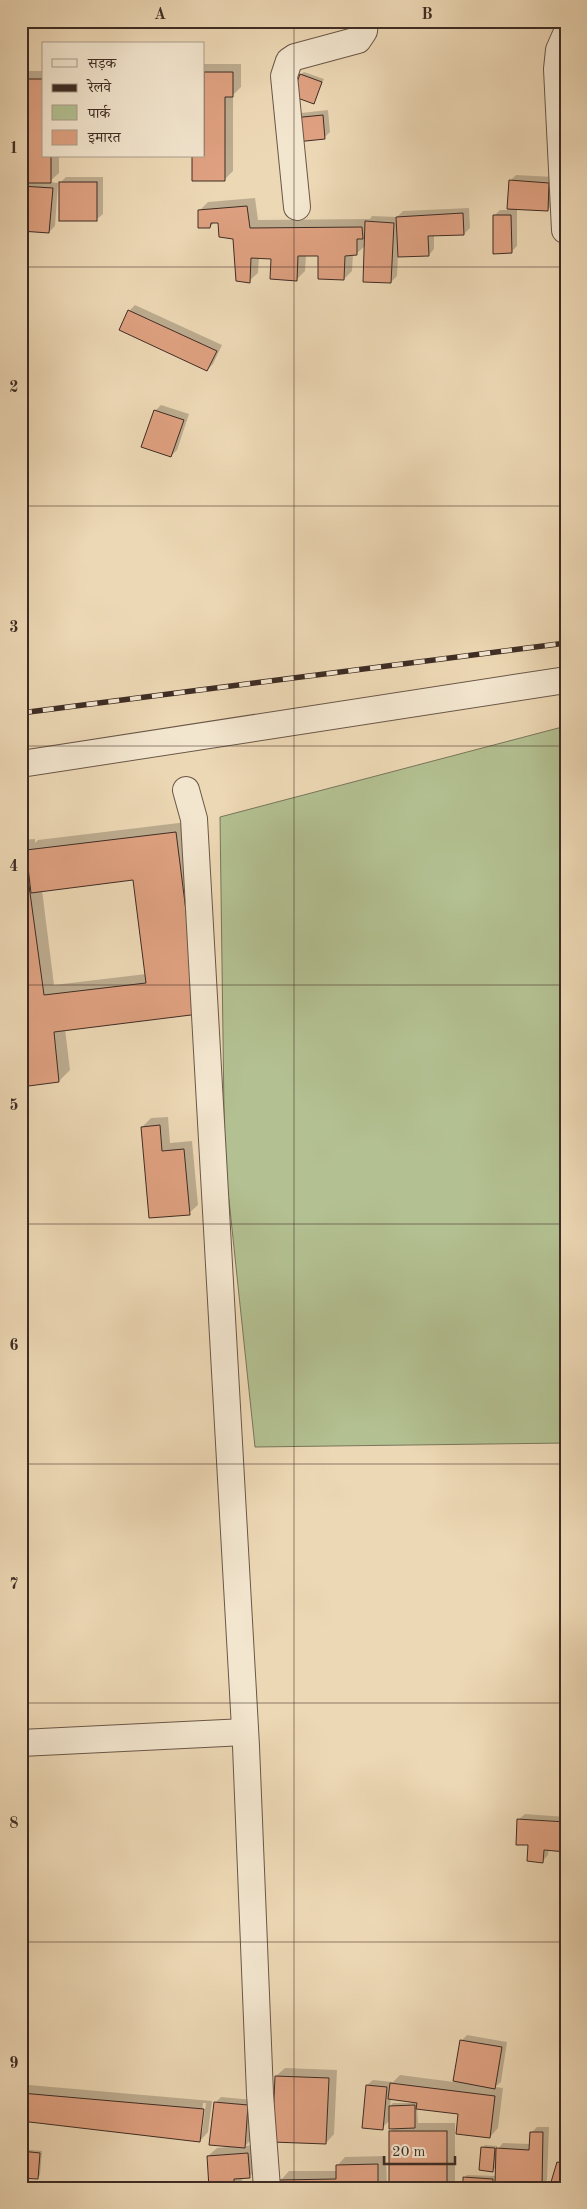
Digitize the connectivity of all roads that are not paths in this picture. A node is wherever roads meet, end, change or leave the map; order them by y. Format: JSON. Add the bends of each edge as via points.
{"nodes":[{"id":1,"x":365,"y":21,"type":"edge"},
{"id":2,"x":566,"y":34,"type":"edge"},
{"id":3,"x":298,"y":208,"type":"dead end"},
{"id":4,"x":565,"y":230,"type":"edge"},
{"id":5,"x":566,"y":680,"type":"edge"},
{"id":6,"x":21,"y":764,"type":"edge"},
{"id":7,"x":186,"y":790,"type":"dead end"},
{"id":8,"x":245,"y":1732,"type":"junction"},
{"id":9,"x":21,"y":1743,"type":"edge"},
{"id":10,"x":267,"y":2188,"type":"edge"}],
"edges":[{"from":1,"to":3,"type":"street","via":[[364,31],[358,40],[296,56],[289,61],[284,76]]},
{"from":2,"to":4,"type":"street","via":[[559,50],[557,69]]},
{"from":5,"to":6,"type":"street"},
{"from":7,"to":8,"type":"street","via":[[195,829]]},
{"from":8,"to":9,"type":"street"},
{"from":8,"to":10,"type":"street","via":[[259,2084]]}]}
